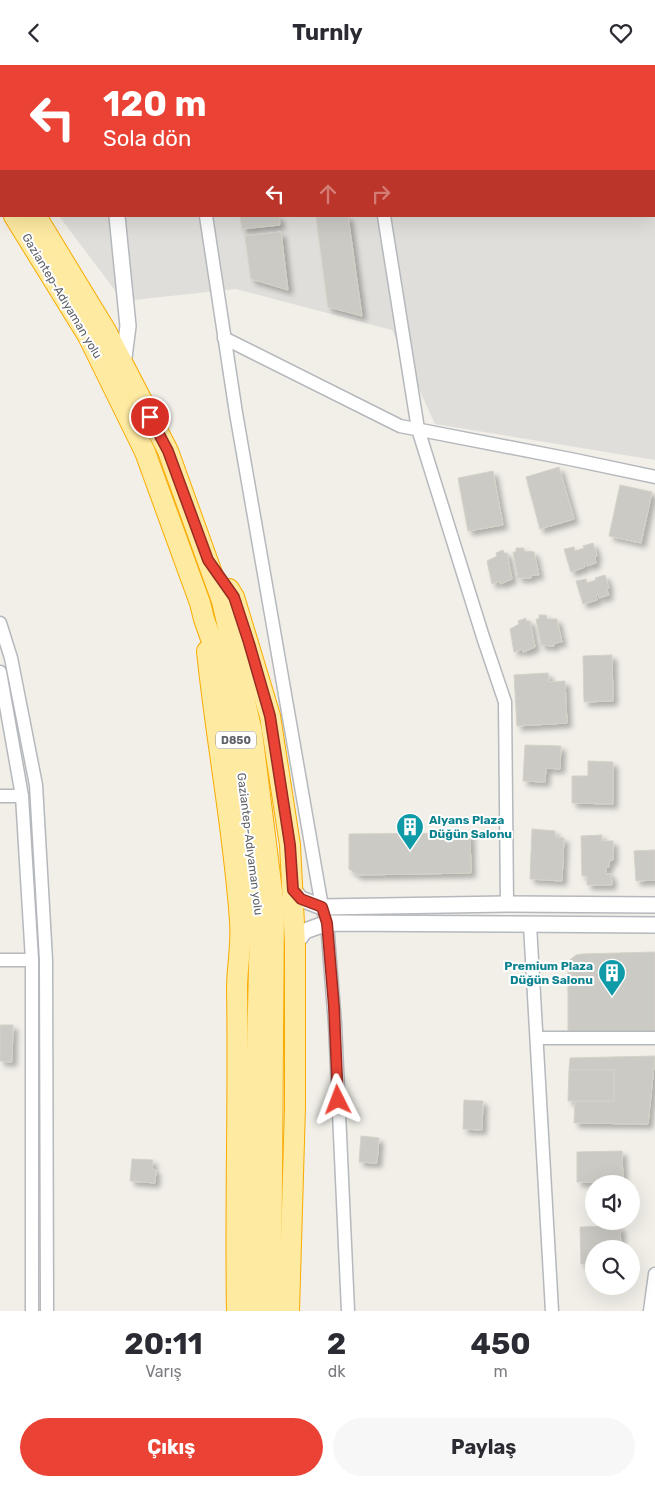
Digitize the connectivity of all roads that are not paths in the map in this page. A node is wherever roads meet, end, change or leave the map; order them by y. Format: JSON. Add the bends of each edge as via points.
{"nodes":[{"id":1,"x":15,"y":217,"type":"edge"},
{"id":2,"x":37,"y":217,"type":"edge"},
{"id":3,"x":117,"y":217,"type":"edge"},
{"id":4,"x":206,"y":217,"type":"edge"},
{"id":5,"x":384,"y":217,"type":"edge"},
{"id":6,"x":224,"y":338,"type":"junction"},
{"id":7,"x":123,"y":365,"type":"junction"},
{"id":8,"x":418,"y":429,"type":"junction"},
{"id":9,"x":655,"y":477,"type":"edge"},
{"id":10,"x":208,"y":560,"type":"junction"},
{"id":11,"x":204,"y":619,"type":"junction"},
{"id":12,"x":0,"y":623,"type":"edge"},
{"id":13,"x":0,"y":672,"type":"edge"},
{"id":14,"x":0,"y":796,"type":"edge"},
{"id":15,"x":22,"y":796,"type":"junction"},
{"id":16,"x":293,"y":890,"type":"junction"},
{"id":17,"x":507,"y":904,"type":"junction"},
{"id":18,"x":655,"y":905,"type":"edge"},
{"id":19,"x":322,"y":907,"type":"junction"},
{"id":20,"x":327,"y":923,"type":"junction"},
{"id":21,"x":530,"y":925,"type":"junction"},
{"id":22,"x":655,"y":925,"type":"edge"},
{"id":23,"x":295,"y":944,"type":"junction"},
{"id":24,"x":0,"y":960,"type":"edge"},
{"id":25,"x":32,"y":960,"type":"junction"},
{"id":26,"x":537,"y":1038,"type":"junction"},
{"id":27,"x":655,"y":1038,"type":"edge"},
{"id":28,"x":655,"y":1274,"type":"edge"},
{"id":29,"x":32,"y":1311,"type":"edge"},
{"id":30,"x":47,"y":1311,"type":"edge"},
{"id":31,"x":237,"y":1311,"type":"edge"},
{"id":32,"x":254,"y":1311,"type":"edge"},
{"id":33,"x":271,"y":1311,"type":"edge"},
{"id":34,"x":289,"y":1311,"type":"edge"},
{"id":35,"x":348,"y":1311,"type":"edge"},
{"id":36,"x":552,"y":1311,"type":"edge"},
{"id":37,"x":650,"y":1311,"type":"edge"}],
"edges":[{"from":1,"to":11,"type":"highway","name":"Gaziantep-Adıyaman yolu","number":"D850","via":[[88,335],[145,452]]},
{"from":2,"to":7,"type":"highway","name":"Gaziantep-Adıyaman yolu","number":"D850"},
{"from":3,"to":7,"type":"street","via":[[128,325]]},
{"from":4,"to":6,"type":"street"},
{"from":5,"to":8,"type":"street"},
{"from":6,"to":8,"type":"street","via":[[400,426]]},
{"from":6,"to":19,"type":"street"},
{"from":7,"to":10,"type":"highway","name":"Gaziantep-Adıyaman yolu","number":"D850","via":[[168,451]]},
{"from":8,"to":9,"type":"street"},
{"from":8,"to":17,"type":"street","via":[[505,702]]},
{"from":10,"to":16,"type":"highway","via":[[234,597],[270,716],[290,845]]},
{"from":10,"to":33,"type":"highway","name":"Gaziantep-Adıyaman yolu","number":"D850","via":[[222,601],[252,732],[274,907]]},
{"from":11,"to":31,"type":"highway","via":[[240,924],[237,973]]},
{"from":11,"to":32,"type":"highway","name":"Gaziantep-Adıyaman yolu","number":"D850","via":[[228,690],[260,924],[252,1266]]},
{"from":12,"to":30,"type":"street","via":[[11,658],[36,785],[46,960]]},
{"from":13,"to":15,"type":"street"},
{"from":14,"to":15,"type":"street"},
{"from":15,"to":25,"type":"street"},
{"from":16,"to":19,"type":"street","via":[[301,899]]},
{"from":16,"to":23,"type":"highway"},
{"from":17,"to":18,"type":"street"},
{"from":17,"to":19,"type":"street"},
{"from":19,"to":20,"type":"street"},
{"from":20,"to":21,"type":"street"},
{"from":20,"to":23,"type":"street","via":[[305,931]]},
{"from":20,"to":35,"type":"street","via":[[335,1024]]},
{"from":21,"to":22,"type":"street"},
{"from":21,"to":26,"type":"street"},
{"from":23,"to":34,"type":"highway","via":[[295,1107]]},
{"from":24,"to":25,"type":"street"},
{"from":25,"to":29,"type":"street"},
{"from":26,"to":27,"type":"street"},
{"from":26,"to":36,"type":"street"},
{"from":28,"to":37,"type":"street"}]}
